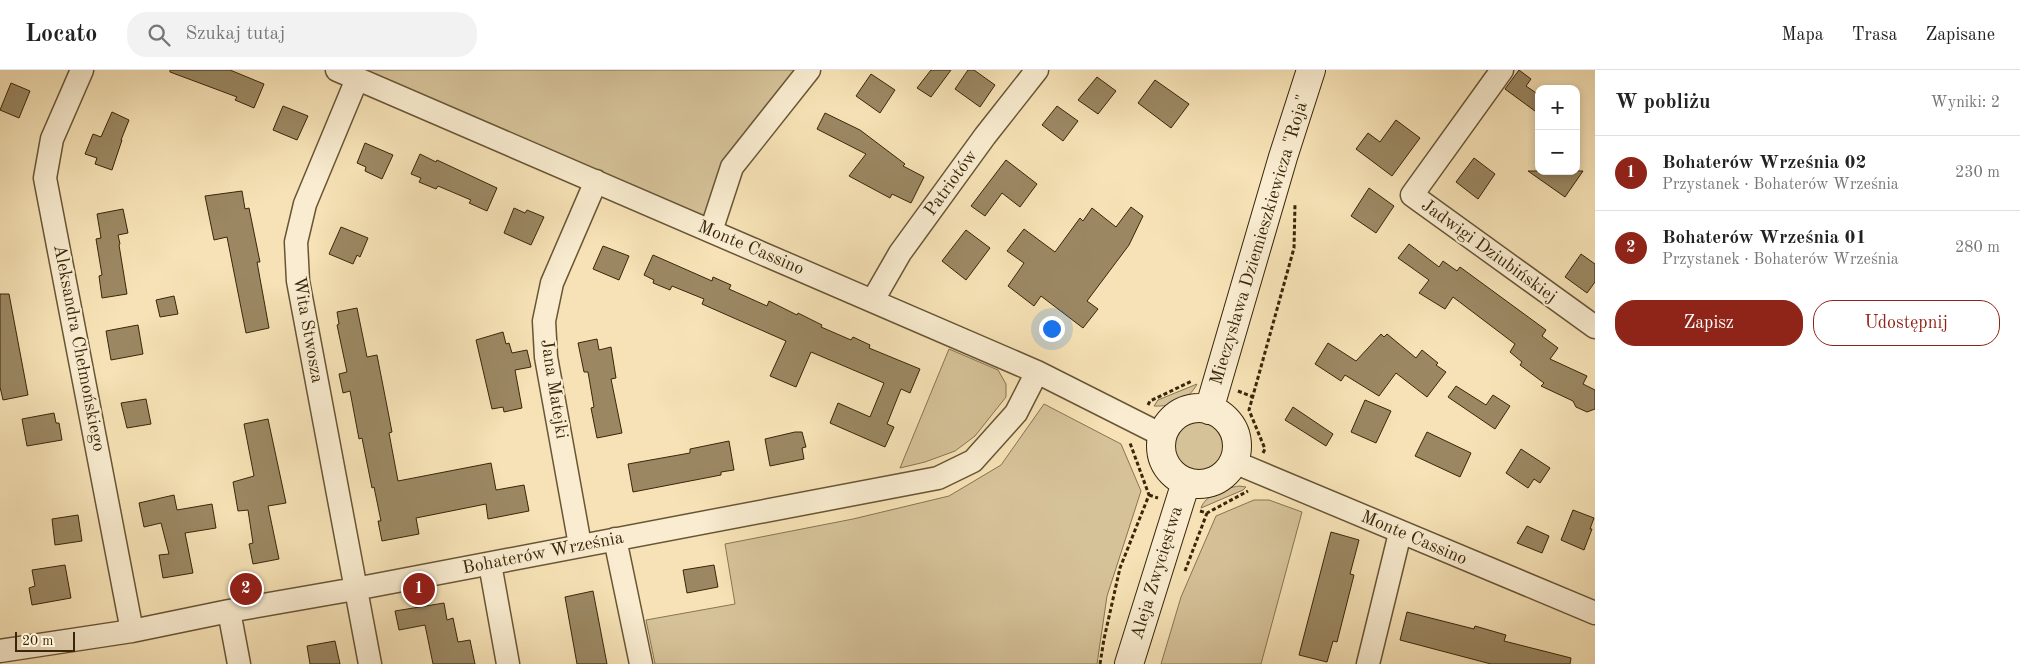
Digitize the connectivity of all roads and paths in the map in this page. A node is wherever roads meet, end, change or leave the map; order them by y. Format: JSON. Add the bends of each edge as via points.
{"nodes":[{"id":1,"x":82,"y":70,"type":"edge"},
{"id":2,"x":337,"y":70,"type":"edge"},
{"id":3,"x":809,"y":70,"type":"edge"},
{"id":4,"x":1036,"y":70,"type":"edge"},
{"id":5,"x":1310,"y":70,"type":"edge"},
{"id":6,"x":1502,"y":70,"type":"edge"},
{"id":7,"x":357,"y":79,"type":"junction"},
{"id":8,"x":596,"y":181,"type":"junction"},
{"id":9,"x":1296,"y":196,"type":"dead end"},
{"id":10,"x":711,"y":231,"type":"junction"},
{"id":11,"x":873,"y":300,"type":"junction"},
{"id":12,"x":1595,"y":327,"type":"edge"},
{"id":13,"x":1037,"y":372,"type":"junction"},
{"id":14,"x":1217,"y":383,"type":"junction"},
{"id":15,"x":1253,"y":397,"type":"junction"},
{"id":16,"x":1209,"y":410,"type":"junction"},
{"id":17,"x":1133,"y":432,"type":"junction"},
{"id":18,"x":1162,"y":435,"type":"junction"},
{"id":19,"x":1246,"y":467,"type":"junction"},
{"id":20,"x":1182,"y":493,"type":"junction"},
{"id":21,"x":1149,"y":495,"type":"junction"},
{"id":22,"x":1207,"y":513,"type":"junction"},
{"id":23,"x":1400,"y":533,"type":"junction"},
{"id":24,"x":615,"y":539,"type":"junction"},
{"id":25,"x":580,"y":545,"type":"junction"},
{"id":26,"x":490,"y":564,"type":"junction"},
{"id":27,"x":1183,"y":576,"type":"dead end"},
{"id":28,"x":355,"y":589,"type":"junction"},
{"id":29,"x":229,"y":610,"type":"junction"},
{"id":30,"x":1595,"y":613,"type":"edge"},
{"id":31,"x":132,"y":631,"type":"junction"},
{"id":32,"x":11,"y":655,"type":"edge"},
{"id":33,"x":238,"y":664,"type":"edge"},
{"id":34,"x":370,"y":664,"type":"edge"},
{"id":35,"x":508,"y":664,"type":"edge"},
{"id":36,"x":641,"y":664,"type":"edge"},
{"id":37,"x":1100,"y":664,"type":"edge"},
{"id":38,"x":1129,"y":664,"type":"edge"},
{"id":39,"x":1368,"y":664,"type":"edge"}],
"edges":[{"from":1,"to":31,"type":"street","name":"Aleksandra Chełmońskiego","via":[[52,139],[45,178]]},
{"from":2,"to":7,"type":"street","name":"Monte Cassino"},
{"from":3,"to":10,"type":"street","via":[[732,167]]},
{"from":4,"to":11,"type":"street","name":"Patriotów","via":[[900,253]]},
{"from":5,"to":14,"type":"main road","name":"Mieczysława Dziemieszkiewicza \"Roja\""},
{"from":6,"to":12,"type":"street","name":"Jadwigi Dziubińskiej","via":[[1412,195]]},
{"from":7,"to":8,"type":"street","name":"Monte Cassino"},
{"from":7,"to":28,"type":"street","name":"Wita Stwosza","via":[[305,204],[296,242],[298,281]]},
{"from":8,"to":10,"type":"street","name":"Monte Cassino"},
{"from":8,"to":25,"type":"street","name":"Jana Matejki","via":[[552,283],[544,321],[546,357]]},
{"from":9,"to":15,"type":"path","via":[[1294,248]]},
{"from":10,"to":11,"type":"street","name":"Monte Cassino"},
{"from":11,"to":13,"type":"street","name":"Monte Cassino"},
{"from":13,"to":17,"type":"street","name":"Monte Cassino"},
{"from":13,"to":24,"type":"street","name":"Bohaterów Września","via":[[1016,413],[973,461],[938,478]]},
{"from":14,"to":15,"type":"path"},
{"from":14,"to":16,"type":"main road","name":"Mieczysława Dziemieszkiewicza \"Roja\""},
{"from":14,"to":17,"type":"path","via":[[1199,378],[1150,401]]},
{"from":15,"to":19,"type":"path","via":[[1250,410],[1265,449]]},
{"from":16,"to":18,"type":"main road","via":[[1194,409],[1181,413],[1169,423]]},
{"from":16,"to":19,"type":"main road","via":[[1226,420],[1235,433]]},
{"from":17,"to":18,"type":"street","name":"Monte Cassino"},
{"from":17,"to":21,"type":"path"},
{"from":18,"to":20,"type":"main road","via":[[1162,456]]},
{"from":19,"to":20,"type":"main road","via":[[1208,483],[1197,484]]},
{"from":19,"to":22,"type":"path","via":[[1250,490]]},
{"from":19,"to":23,"type":"street","name":"Monte Cassino"},
{"from":20,"to":21,"type":"path"},
{"from":20,"to":22,"type":"path"},
{"from":20,"to":38,"type":"main road","name":"Aleja Zwycięstwa"},
{"from":21,"to":37,"type":"path","via":[[1120,568]]},
{"from":22,"to":27,"type":"path"},
{"from":23,"to":30,"type":"street","name":"Monte Cassino"},
{"from":23,"to":39,"type":"street"},
{"from":24,"to":25,"type":"street","name":"Bohaterów Września"},
{"from":24,"to":36,"type":"street"},
{"from":25,"to":26,"type":"street","name":"Bohaterów Września"},
{"from":26,"to":28,"type":"street","name":"Bohaterów Września"},
{"from":26,"to":35,"type":"street"},
{"from":28,"to":29,"type":"street","name":"Bohaterów Września"},
{"from":28,"to":34,"type":"street","name":"Wita Stwosza"},
{"from":29,"to":31,"type":"street","name":"Bohaterów Września"},
{"from":29,"to":33,"type":"street"},
{"from":31,"to":32,"type":"street","name":"Bohaterów Września"}]}
